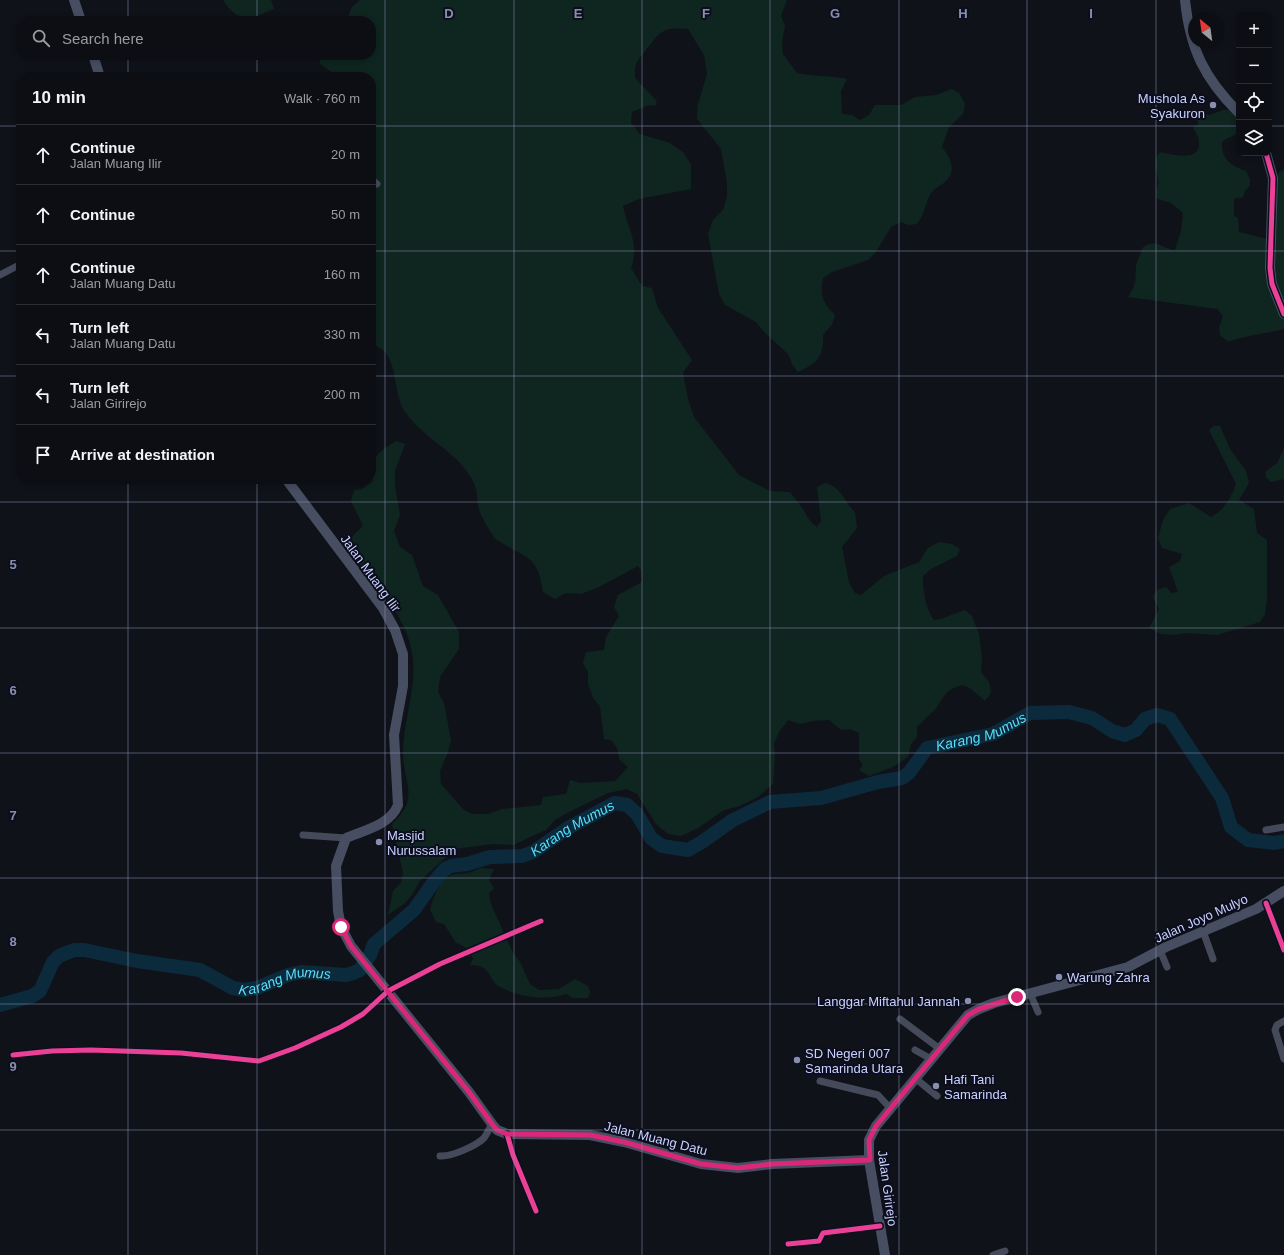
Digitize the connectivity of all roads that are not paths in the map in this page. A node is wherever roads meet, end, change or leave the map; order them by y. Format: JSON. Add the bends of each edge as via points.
{"nodes":[{"id":1,"x":74,"y":0,"type":"edge"},
{"id":2,"x":1186,"y":0,"type":"edge"},
{"id":3,"x":79,"y":16,"type":"edge"},
{"id":4,"x":95,"y":60,"type":"edge"},
{"id":5,"x":98,"y":72,"type":"edge"},
{"id":6,"x":1236,"y":110,"type":"edge"},
{"id":7,"x":1267,"y":156,"type":"edge"},
{"id":8,"x":16,"y":267,"type":"edge"},
{"id":9,"x":0,"y":275,"type":"edge"},
{"id":10,"x":1284,"y":314,"type":"edge"},
{"id":11,"x":290,"y":484,"type":"edge"},
{"id":12,"x":1284,"y":827,"type":"edge"},
{"id":13,"x":1266,"y":830,"type":"dead end"},
{"id":14,"x":303,"y":835,"type":"dead end"},
{"id":15,"x":346,"y":838,"type":"junction"},
{"id":16,"x":1284,"y":891,"type":"edge"},
{"id":17,"x":1266,"y":903,"type":"junction"},
{"id":18,"x":541,"y":921,"type":"dead end"},
{"id":19,"x":1203,"y":931,"type":"junction"},
{"id":20,"x":1284,"y":948,"type":"edge"},
{"id":21,"x":1160,"y":950,"type":"junction"},
{"id":22,"x":1213,"y":959,"type":"dead end"},
{"id":23,"x":1167,"y":967,"type":"dead end"},
{"id":24,"x":1128,"y":968,"type":"joint"},
{"id":25,"x":387,"y":990,"type":"junction"},
{"id":26,"x":1030,"y":993,"type":"junction"},
{"id":27,"x":1038,"y":1012,"type":"dead end"},
{"id":28,"x":900,"y":1019,"type":"dead end"},
{"id":29,"x":1284,"y":1021,"type":"edge"},
{"id":30,"x":940,"y":1049,"type":"junction"},
{"id":31,"x":915,"y":1050,"type":"dead end"},
{"id":32,"x":13,"y":1055,"type":"dead end"},
{"id":33,"x":931,"y":1059,"type":"junction"},
{"id":34,"x":1284,"y":1059,"type":"edge"},
{"id":35,"x":915,"y":1078,"type":"junction"},
{"id":36,"x":820,"y":1081,"type":"dead end"},
{"id":37,"x":937,"y":1096,"type":"dead end"},
{"id":38,"x":890,"y":1108,"type":"junction"},
{"id":39,"x":492,"y":1124,"type":"junction"},
{"id":40,"x":507,"y":1134,"type":"junction"},
{"id":41,"x":440,"y":1156,"type":"dead end"},
{"id":42,"x":870,"y":1160,"type":"junction"},
{"id":43,"x":536,"y":1212,"type":"dead end"},
{"id":44,"x":880,"y":1226,"type":"junction"},
{"id":45,"x":788,"y":1244,"type":"dead end"},
{"id":46,"x":1005,"y":1252,"type":"dead end"},
{"id":47,"x":885,"y":1255,"type":"edge"},
{"id":48,"x":993,"y":1255,"type":"edge"}],
"edges":[{"from":1,"to":3,"type":"main road"},
{"from":2,"to":6,"type":"main road","via":[[1190,27],[1202,65],[1220,94]]},
{"from":4,"to":5,"type":"main road"},
{"from":7,"to":10,"type":"main road","via":[[1273,178],[1270,268],[1272,284]]},
{"from":8,"to":9,"type":"street"},
{"from":11,"to":15,"type":"main road","name":"Jalan Muang Ilir","via":[[383,608],[395,630],[403,654],[403,686],[394,735],[398,805],[387,820]]},
{"from":12,"to":13,"type":"street"},
{"from":14,"to":15,"type":"street"},
{"from":15,"to":25,"type":"main road","via":[[336,866],[341,927],[351,946]]},
{"from":16,"to":17,"type":"main road","name":"Jalan Joyo Mulyo"},
{"from":17,"to":19,"type":"main road","name":"Jalan Joyo Mulyo"},
{"from":17,"to":20,"type":"street"},
{"from":18,"to":25,"type":"street","via":[[440,964]]},
{"from":19,"to":21,"type":"main road","name":"Jalan Joyo Mulyo"},
{"from":19,"to":22,"type":"street"},
{"from":21,"to":23,"type":"street"},
{"from":21,"to":24,"type":"main road","name":"Jalan Joyo Mulyo"},
{"from":24,"to":26,"type":"main road","name":"Jalan Girirejo"},
{"from":25,"to":32,"type":"street","via":[[363,1014],[352,1021],[295,1048],[259,1061],[181,1053],[91,1050],[44,1051]]},
{"from":25,"to":39,"type":"main road"},
{"from":26,"to":27,"type":"street"},
{"from":26,"to":30,"type":"main road","name":"Jalan Girirejo","via":[[974,1011],[960,1023]]},
{"from":28,"to":30,"type":"street"},
{"from":29,"to":34,"type":"street","via":[[1274,1030]]},
{"from":30,"to":33,"type":"main road","name":"Jalan Girirejo"},
{"from":31,"to":33,"type":"street"},
{"from":33,"to":35,"type":"main road","name":"Jalan Girirejo"},
{"from":35,"to":37,"type":"street"},
{"from":35,"to":38,"type":"main road","name":"Jalan Girirejo"},
{"from":36,"to":38,"type":"street","via":[[878,1096]]},
{"from":38,"to":42,"type":"main road","name":"Jalan Girirejo","via":[[873,1130],[869,1140]]},
{"from":39,"to":40,"type":"main road","via":[[497,1130]]},
{"from":39,"to":41,"type":"street","via":[[479,1142],[452,1155]]},
{"from":40,"to":42,"type":"main road","name":"Jalan Muang Datu","via":[[590,1135],[701,1164],[738,1168]]},
{"from":40,"to":43,"type":"street"},
{"from":42,"to":44,"type":"main road","name":"Jalan Girirejo"},
{"from":44,"to":45,"type":"street","via":[[823,1233],[819,1240]]},
{"from":44,"to":47,"type":"main road","name":"Jalan Girirejo"},
{"from":46,"to":48,"type":"street"}]}
